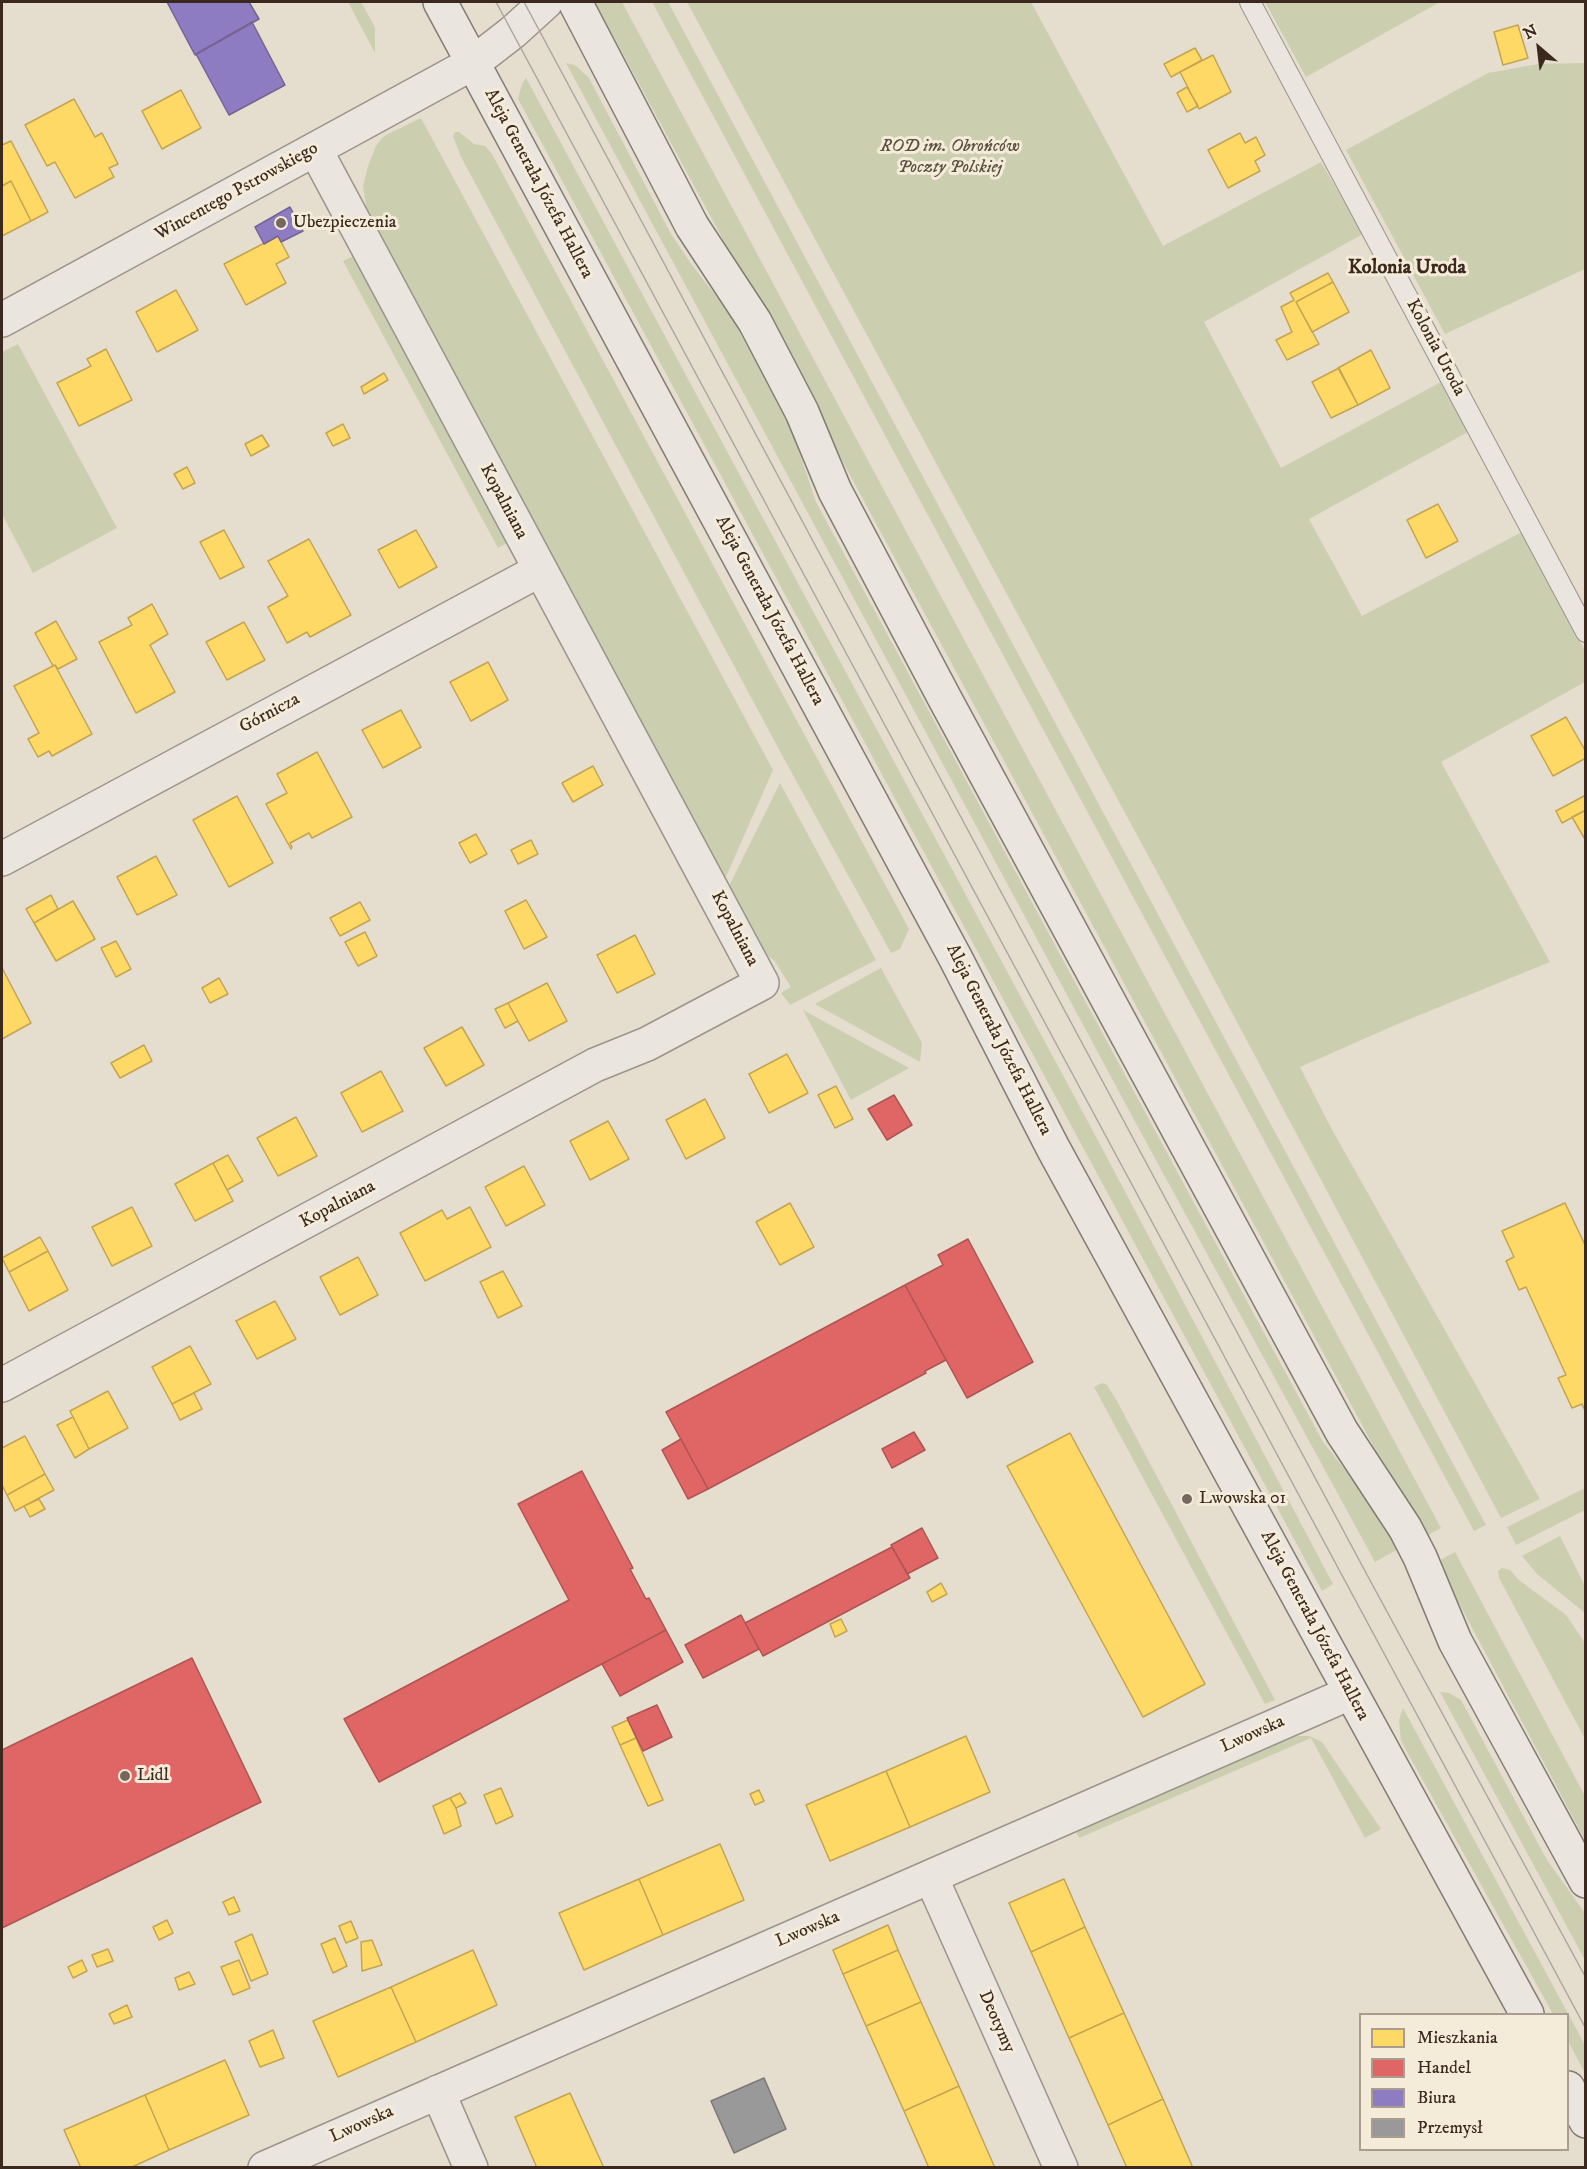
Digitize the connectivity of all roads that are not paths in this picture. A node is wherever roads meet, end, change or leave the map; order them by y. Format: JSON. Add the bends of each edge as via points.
{"nodes":[{"id":1,"x":440,"y":2,"type":"edge"},
{"id":2,"x":546,"y":2,"type":"edge"},
{"id":3,"x":575,"y":2,"type":"edge"},
{"id":4,"x":1250,"y":2,"type":"edge"},
{"id":5,"x":473,"y":63,"type":"junction"},
{"id":6,"x":315,"y":149,"type":"junction"},
{"id":7,"x":2,"y":320,"type":"edge"},
{"id":8,"x":540,"y":570,"type":"junction"},
{"id":9,"x":1586,"y":632,"type":"edge"},
{"id":10,"x":2,"y":859,"type":"edge"},
{"id":11,"x":2,"y":1385,"type":"edge"},
{"id":12,"x":1350,"y":1693,"type":"junction"},
{"id":13,"x":931,"y":1877,"type":"junction"},
{"id":14,"x":1586,"y":1881,"type":"edge"},
{"id":15,"x":1526,"y":2013,"type":"edge"},
{"id":16,"x":1569,"y":2090,"type":"edge"},
{"id":17,"x":438,"y":2092,"type":"junction"},
{"id":18,"x":1586,"y":2121,"type":"edge"},
{"id":19,"x":265,"y":2168,"type":"edge"},
{"id":20,"x":471,"y":2168,"type":"edge"},
{"id":21,"x":1061,"y":2168,"type":"edge"}],
"edges":[{"from":1,"to":5,"type":"street","name":"Aleja Generała Józefa Hallera"},
{"from":2,"to":5,"type":"street"},
{"from":3,"to":14,"type":"street","via":[[692,226],[754,322],[802,412],[835,491],[956,720],[1342,1432],[1405,1528],[1455,1641]]},
{"from":4,"to":9,"type":"lane","name":"Kolonia Uroda"},
{"from":5,"to":6,"type":"street","name":"Wincentego Pstrowskiego"},
{"from":5,"to":12,"type":"street","name":"Aleja Generała Józefa Hallera","via":[[956,959],[1019,1085]]},
{"from":6,"to":7,"type":"street","name":"Wincentego Pstrowskiego"},
{"from":6,"to":8,"type":"street","name":"Kopalniana"},
{"from":8,"to":10,"type":"street","name":"Górnicza"},
{"from":8,"to":11,"type":"street","name":"Kopalniana","via":[[762,983],[647,1044],[595,1065]]},
{"from":12,"to":13,"type":"street","name":"Lwowska"},
{"from":12,"to":15,"type":"street","name":"Aleja Generała Józefa Hallera"},
{"from":13,"to":17,"type":"street","name":"Lwowska"},
{"from":13,"to":21,"type":"street","name":"Deotymy"},
{"from":16,"to":18,"type":"street"},
{"from":17,"to":19,"type":"street","name":"Lwowska"},
{"from":17,"to":20,"type":"street"}]}
